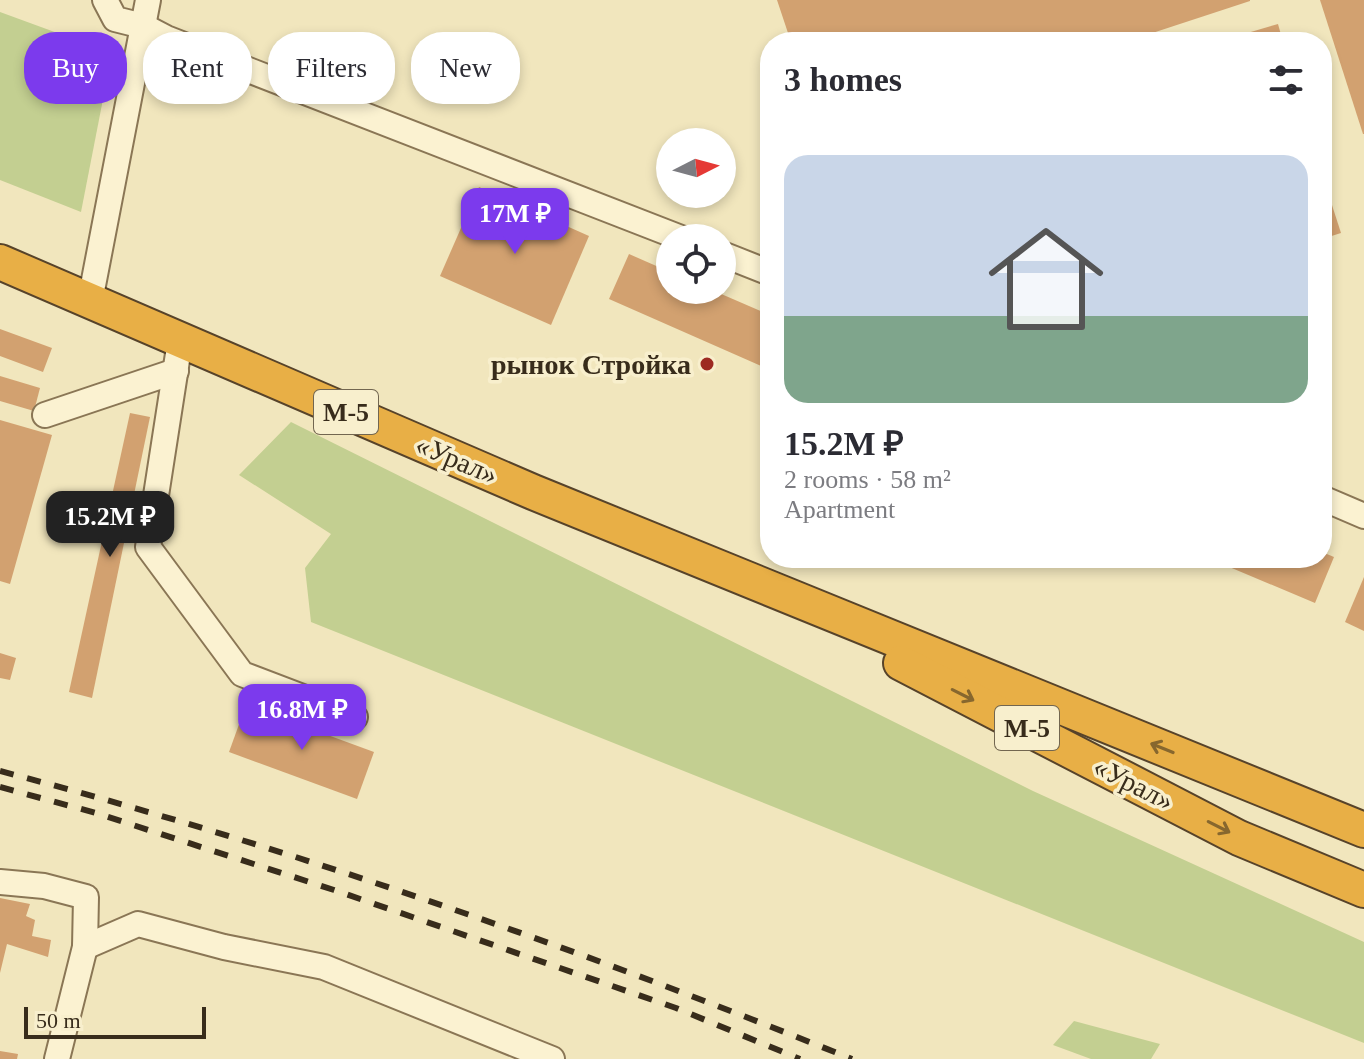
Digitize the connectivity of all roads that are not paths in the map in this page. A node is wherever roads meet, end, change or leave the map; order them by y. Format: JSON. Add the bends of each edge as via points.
{"nodes":[{"id":1,"x":105,"y":0,"type":"edge"},
{"id":2,"x":148,"y":0,"type":"edge"},
{"id":3,"x":143,"y":26,"type":"junction"},
{"id":4,"x":656,"y":228,"type":"edge"},
{"id":5,"x":736,"y":260,"type":"edge"},
{"id":6,"x":0,"y":262,"type":"edge"},
{"id":7,"x":760,"y":269,"type":"edge"},
{"id":8,"x":90,"y":301,"type":"junction"},
{"id":9,"x":178,"y":356,"type":"junction"},
{"id":10,"x":45,"y":415,"type":"dead end"},
{"id":11,"x":1332,"y":502,"type":"edge"},
{"id":12,"x":1364,"y":516,"type":"edge"},
{"id":13,"x":694,"y":557,"type":"junction"},
{"id":14,"x":355,"y":717,"type":"dead end"},
{"id":15,"x":1364,"y":830,"type":"edge"},
{"id":16,"x":0,"y":882,"type":"edge"},
{"id":17,"x":1364,"y":890,"type":"edge"},
{"id":18,"x":85,"y":947,"type":"junction"},
{"id":19,"x":57,"y":1059,"type":"edge"},
{"id":20,"x":552,"y":1059,"type":"edge"}],
"edges":[{"from":1,"to":3,"type":"street","via":[[115,19]]},
{"from":2,"to":3,"type":"street"},
{"from":3,"to":4,"type":"street"},
{"from":3,"to":8,"type":"street"},
{"from":5,"to":7,"type":"street"},
{"from":6,"to":8,"type":"highway","name":"«Урал»","number":"М-5"},
{"from":8,"to":9,"type":"highway","name":"«Урал»","number":"М-5"},
{"from":9,"to":10,"type":"street"},
{"from":9,"to":13,"type":"highway","name":"«Урал»","number":"М-5"},
{"from":9,"to":14,"type":"street","via":[[148,547],[242,674]]},
{"from":11,"to":12,"type":"street"},
{"from":15,"to":13,"type":"highway","name":"«Урал»","number":"М-5","one_way":true},
{"from":13,"to":17,"type":"highway","name":"«Урал»","number":"М-5","one_way":true,"via":[[1239,838]]},
{"from":16,"to":18,"type":"street","via":[[86,897]]},
{"from":18,"to":19,"type":"street"},
{"from":18,"to":20,"type":"street","via":[[138,924],[324,967]]}]}
